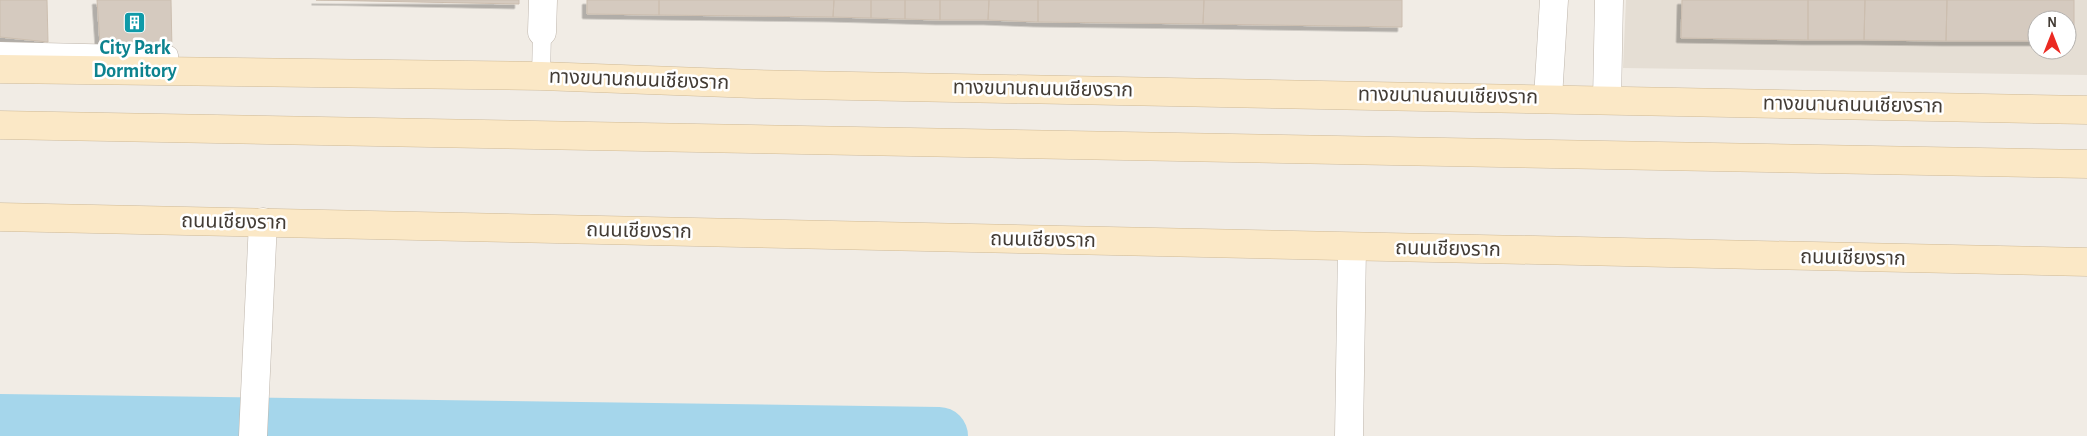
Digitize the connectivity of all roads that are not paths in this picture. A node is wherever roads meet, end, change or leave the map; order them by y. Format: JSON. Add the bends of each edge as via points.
{"nodes":[{"id":1,"x":543,"y":0,"type":"edge"},
{"id":2,"x":1554,"y":0,"type":"edge"},
{"id":3,"x":1609,"y":0,"type":"edge"},
{"id":4,"x":542,"y":32,"type":"joint"},
{"id":5,"x":0,"y":51,"type":"edge"},
{"id":6,"x":0,"y":69,"type":"edge"},
{"id":7,"x":170,"y":71,"type":"junction"},
{"id":8,"x":541,"y":76,"type":"junction"},
{"id":9,"x":1548,"y":98,"type":"junction"},
{"id":10,"x":1607,"y":100,"type":"junction"},
{"id":11,"x":0,"y":108,"type":"edge"},
{"id":12,"x":2087,"y":110,"type":"edge"},
{"id":13,"x":0,"y":125,"type":"edge"},
{"id":14,"x":148,"y":128,"type":"junction"},
{"id":15,"x":2087,"y":164,"type":"edge"},
{"id":16,"x":0,"y":217,"type":"edge"},
{"id":17,"x":263,"y":222,"type":"junction"},
{"id":18,"x":1352,"y":247,"type":"junction"},
{"id":19,"x":2087,"y":262,"type":"edge"},
{"id":20,"x":253,"y":436,"type":"edge"},
{"id":21,"x":1349,"y":436,"type":"edge"}],
"edges":[{"from":1,"to":4,"type":"street"},
{"from":2,"to":9,"type":"street"},
{"from":3,"to":10,"type":"street"},
{"from":4,"to":8,"type":"lane"},
{"from":5,"to":7,"type":"lane","via":[[169,55]]},
{"from":6,"to":7,"type":"main road","name":"ทางขนานถนนเชียงราก"},
{"from":7,"to":8,"type":"main road","name":"ทางขนานถนนเชียงราก"},
{"from":8,"to":9,"type":"main road","name":"ทางขนานถนนเชียงราก","via":[[764,84]]},
{"from":9,"to":10,"type":"main road","name":"ทางขนานถนนเชียงราก"},
{"from":10,"to":12,"type":"main road","name":"ทางขนานถนนเชียงราก"},
{"from":11,"to":14,"type":"main road"},
{"from":13,"to":14,"type":"main road"},
{"from":14,"to":15,"type":"main road"},
{"from":16,"to":17,"type":"main road","name":"ถนนเชียงราก"},
{"from":17,"to":18,"type":"main road","name":"ถนนเชียงราก"},
{"from":17,"to":20,"type":"street"},
{"from":18,"to":19,"type":"main road","name":"ถนนเชียงราก"},
{"from":18,"to":21,"type":"street"}]}
